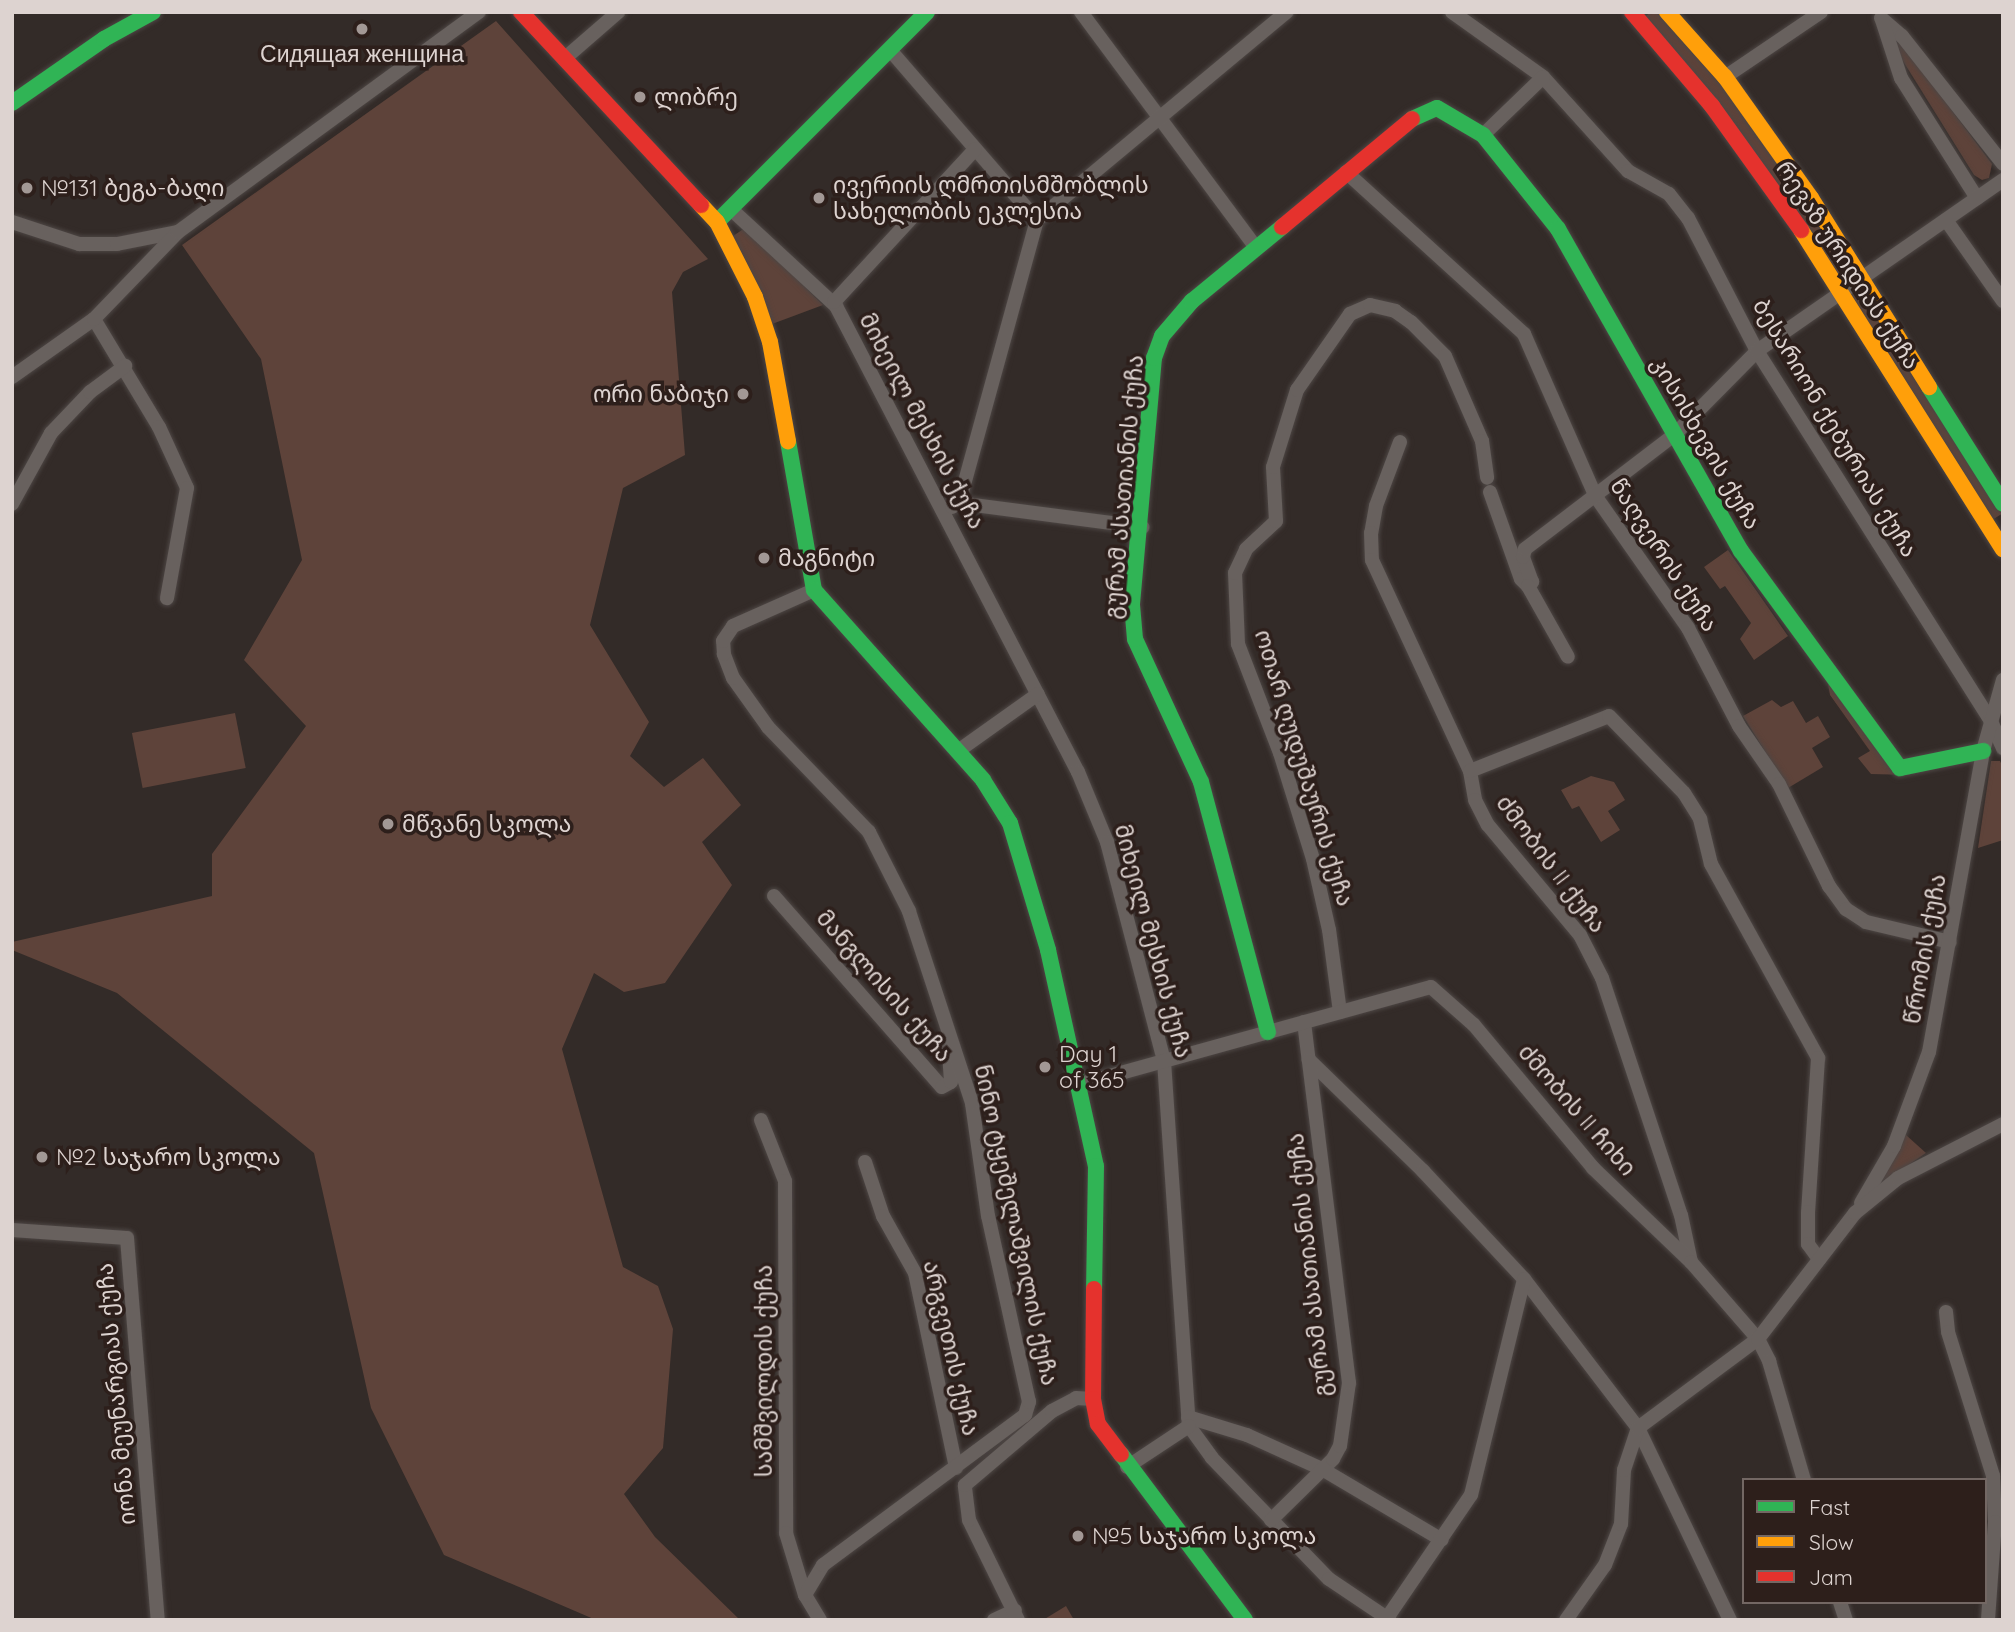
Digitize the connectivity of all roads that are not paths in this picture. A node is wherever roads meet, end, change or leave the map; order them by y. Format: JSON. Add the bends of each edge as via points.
{"nodes":[{"id":1,"x":153,"y":12,"type":"edge"},
{"id":2,"x":478,"y":12,"type":"edge"},
{"id":3,"x":521,"y":12,"type":"edge"},
{"id":4,"x":618,"y":12,"type":"edge"},
{"id":5,"x":927,"y":12,"type":"edge"},
{"id":6,"x":1081,"y":12,"type":"edge"},
{"id":7,"x":1287,"y":12,"type":"edge"},
{"id":8,"x":1451,"y":12,"type":"edge"},
{"id":9,"x":1667,"y":12,"type":"edge"},
{"id":10,"x":1821,"y":12,"type":"edge"},
{"id":11,"x":1637,"y":15,"type":"edge"},
{"id":12,"x":1880,"y":16,"type":"edge"},
{"id":13,"x":891,"y":51,"type":"junction"},
{"id":14,"x":564,"y":59,"type":"junction"},
{"id":15,"x":1543,"y":77,"type":"junction"},
{"id":16,"x":1725,"y":78,"type":"junction"},
{"id":17,"x":12,"y":103,"type":"edge"},
{"id":18,"x":1161,"y":118,"type":"junction"},
{"id":19,"x":1483,"y":135,"type":"junction"},
{"id":20,"x":975,"y":149,"type":"junction"},
{"id":21,"x":2003,"y":164,"type":"edge"},
{"id":22,"x":1346,"y":172,"type":"junction"},
{"id":23,"x":2003,"y":180,"type":"edge"},
{"id":24,"x":1977,"y":198,"type":"junction"},
{"id":25,"x":732,"y":210,"type":"junction"},
{"id":26,"x":1037,"y":220,"type":"junction"},
{"id":27,"x":1946,"y":220,"type":"junction"},
{"id":28,"x":12,"y":222,"type":"edge"},
{"id":29,"x":717,"y":222,"type":"junction"},
{"id":30,"x":178,"y":232,"type":"junction"},
{"id":31,"x":1255,"y":246,"type":"junction"},
{"id":32,"x":1861,"y":279,"type":"junction"},
{"id":33,"x":1839,"y":293,"type":"junction"},
{"id":34,"x":2003,"y":301,"type":"edge"},
{"id":35,"x":834,"y":302,"type":"junction"},
{"id":36,"x":94,"y":319,"type":"junction"},
{"id":37,"x":1757,"y":351,"type":"junction"},
{"id":38,"x":125,"y":366,"type":"junction"},
{"id":39,"x":12,"y":377,"type":"edge"},
{"id":40,"x":1674,"y":435,"type":"junction"},
{"id":41,"x":1400,"y":442,"type":"dead end"},
{"id":42,"x":1596,"y":496,"type":"junction"},
{"id":43,"x":12,"y":503,"type":"edge"},
{"id":44,"x":960,"y":503,"type":"junction"},
{"id":45,"x":2003,"y":504,"type":"edge"},
{"id":46,"x":944,"y":511,"type":"junction"},
{"id":47,"x":1142,"y":527,"type":"junction"},
{"id":48,"x":2003,"y":549,"type":"edge"},
{"id":49,"x":1528,"y":586,"type":"junction"},
{"id":50,"x":814,"y":590,"type":"junction"},
{"id":51,"x":167,"y":598,"type":"dead end"},
{"id":52,"x":1568,"y":657,"type":"dead end"},
{"id":53,"x":2003,"y":680,"type":"edge"},
{"id":54,"x":1038,"y":694,"type":"junction"},
{"id":55,"x":1990,"y":719,"type":"junction"},
{"id":56,"x":2003,"y":748,"type":"edge"},
{"id":57,"x":958,"y":751,"type":"junction"},
{"id":58,"x":1983,"y":751,"type":"junction"},
{"id":59,"x":1470,"y":771,"type":"junction"},
{"id":60,"x":774,"y":896,"type":"dead end"},
{"id":61,"x":1950,"y":942,"type":"junction"},
{"id":62,"x":1340,"y":1012,"type":"junction"},
{"id":63,"x":1304,"y":1022,"type":"junction"},
{"id":64,"x":948,"y":1027,"type":"junction"},
{"id":65,"x":1268,"y":1032,"type":"junction"},
{"id":66,"x":1309,"y":1060,"type":"junction"},
{"id":67,"x":1164,"y":1061,"type":"junction"},
{"id":68,"x":1081,"y":1084,"type":"junction"},
{"id":69,"x":761,"y":1121,"type":"dead end"},
{"id":70,"x":2003,"y":1124,"type":"edge"},
{"id":71,"x":866,"y":1162,"type":"dead end"},
{"id":72,"x":1855,"y":1213,"type":"junction"},
{"id":73,"x":12,"y":1230,"type":"edge"},
{"id":74,"x":1819,"y":1259,"type":"junction"},
{"id":75,"x":1691,"y":1262,"type":"junction"},
{"id":76,"x":1524,"y":1279,"type":"junction"},
{"id":77,"x":1947,"y":1312,"type":"dead end"},
{"id":78,"x":1758,"y":1339,"type":"junction"},
{"id":79,"x":1093,"y":1399,"type":"junction"},
{"id":80,"x":1189,"y":1422,"type":"junction"},
{"id":81,"x":1638,"y":1428,"type":"junction"},
{"id":82,"x":1127,"y":1467,"type":"junction"},
{"id":83,"x":956,"y":1468,"type":"junction"},
{"id":84,"x":1322,"y":1469,"type":"junction"},
{"id":85,"x":1803,"y":1478,"type":"edge"},
{"id":86,"x":1271,"y":1520,"type":"junction"},
{"id":87,"x":1442,"y":1540,"type":"junction"},
{"id":88,"x":805,"y":1595,"type":"junction"},
{"id":89,"x":1017,"y":1615,"type":"edge"},
{"id":90,"x":1389,"y":1619,"type":"edge"},
{"id":91,"x":158,"y":1620,"type":"edge"},
{"id":92,"x":820,"y":1620,"type":"edge"},
{"id":93,"x":994,"y":1620,"type":"edge"},
{"id":94,"x":1245,"y":1620,"type":"edge"},
{"id":95,"x":1566,"y":1620,"type":"edge"},
{"id":96,"x":1730,"y":1620,"type":"edge"},
{"id":97,"x":1988,"y":1620,"type":"edge"}],
"edges":[{"from":1,"to":17,"type":"street","via":[[104,39]]},
{"from":2,"to":30,"type":"street"},
{"from":3,"to":14,"type":"street"},
{"from":4,"to":14,"type":"street"},
{"from":5,"to":13,"type":"street"},
{"from":6,"to":18,"type":"street"},
{"from":7,"to":18,"type":"street"},
{"from":8,"to":15,"type":"street","name":"ბესარიონ ქებურიას ქუჩა"},
{"from":9,"to":16,"type":"street","name":"რევაზ ურიდიას ქუჩა"},
{"from":10,"to":16,"type":"street"},
{"from":11,"to":33,"type":"street","name":"რევაზ ურიდიას ქუჩა","via":[[1712,106]]},
{"from":12,"to":21,"type":"street","via":[[1902,36]]},
{"from":12,"to":24,"type":"street","via":[[1901,78]]},
{"from":13,"to":20,"type":"street"},
{"from":13,"to":25,"type":"street"},
{"from":14,"to":29,"type":"street"},
{"from":15,"to":19,"type":"street"},
{"from":15,"to":37,"type":"street","name":"ბესარიონ ქებურიას ქუჩა","via":[[1629,171],[1669,194],[1688,218]]},
{"from":16,"to":32,"type":"street","name":"რევაზ ურიდიას ქუჩა"},
{"from":18,"to":26,"type":"street"},
{"from":18,"to":31,"type":"street"},
{"from":19,"to":22,"type":"street","name":"გურამ ასათიანის ქუჩა","via":[[1437,108],[1416,116]]},
{"from":19,"to":40,"type":"street","name":"კისისხევის ქუჩა","via":[[1558,229]]},
{"from":20,"to":26,"type":"street"},
{"from":20,"to":35,"type":"street"},
{"from":22,"to":31,"type":"street","name":"გურამ ასათიანის ქუჩა"},
{"from":22,"to":42,"type":"street","name":"წაღვერის ქუჩა","via":[[1524,334]]},
{"from":23,"to":24,"type":"street"},
{"from":24,"to":27,"type":"street"},
{"from":25,"to":29,"type":"street"},
{"from":25,"to":35,"type":"street","name":"მიხეილ მესხის ქუჩა"},
{"from":26,"to":44,"type":"street"},
{"from":27,"to":32,"type":"street"},
{"from":27,"to":34,"type":"street"},
{"from":28,"to":30,"type":"street","via":[[79,244],[117,244]]},
{"from":29,"to":50,"type":"street","via":[[755,297],[770,342]]},
{"from":30,"to":36,"type":"street"},
{"from":31,"to":47,"type":"street","name":"გურამ ასათიანის ქუჩა","via":[[1192,301],[1161,336],[1154,358]]},
{"from":32,"to":33,"type":"street"},
{"from":32,"to":45,"type":"street","name":"რევაზ ურიდიას ქუჩა"},
{"from":33,"to":37,"type":"street"},
{"from":33,"to":48,"type":"street","name":"რევაზ ურიდიას ქუჩა"},
{"from":35,"to":46,"type":"street","name":"მიხეილ მესხის ქუჩა"},
{"from":36,"to":38,"type":"street"},
{"from":36,"to":39,"type":"street"},
{"from":37,"to":40,"type":"street"},
{"from":37,"to":55,"type":"street","name":"ბესარიონ ქებურიას ქუჩა"},
{"from":38,"to":43,"type":"street","via":[[51,433]]},
{"from":38,"to":51,"type":"street","via":[[187,488]]},
{"from":40,"to":42,"type":"street"},
{"from":40,"to":58,"type":"street","name":"კისისხევის ქუჩა","via":[[1741,551],[1900,768]]},
{"from":41,"to":59,"type":"street","name":"ძმობის II ქუჩა","via":[[1376,506],[1372,560]]},
{"from":42,"to":49,"type":"street","via":[[1525,549],[1523,557],[1532,582]]},
{"from":42,"to":61,"type":"street","name":"წაღვერის ქუჩა","via":[[1688,628],[1739,726],[1779,784],[1829,886],[1846,909],[1866,922]]},
{"from":44,"to":46,"type":"street"},
{"from":44,"to":47,"type":"street"},
{"from":46,"to":54,"type":"street","name":"მიხეილ მესხის ქუჩა"},
{"from":47,"to":65,"type":"street","name":"გურამ ასათიანის ქუჩა","via":[[1132,604],[1135,639],[1200,782]]},
{"from":49,"to":52,"type":"street"},
{"from":49,"to":62,"type":"street","name":"ოთარ ღუდუშაურის ქუჩა","via":[[1521,579],[1488,485],[1482,442],[1444,356],[1395,311],[1370,305],[1358,310],[1322,349],[1297,390],[1273,467],[1276,521],[1245,549],[1235,573],[1242,658],[1280,753],[1312,859],[1329,930]]},
{"from":50,"to":57,"type":"street"},
{"from":50,"to":64,"type":"street","name":"ნინო ტყეშელაშვილის ქუჩა","via":[[733,626],[723,641],[724,654],[733,678],[768,727],[869,832],[909,911]]},
{"from":53,"to":55,"type":"street","name":"წრომის ქუჩა"},
{"from":54,"to":57,"type":"street"},
{"from":54,"to":67,"type":"street","name":"მიხეილ მესხის ქუჩა","via":[[1107,842]]},
{"from":55,"to":56,"type":"street","name":"ბესარიონ ქებურიას ქუჩა"},
{"from":55,"to":58,"type":"street","name":"წრომის ქუჩა"},
{"from":57,"to":68,"type":"street","via":[[996,797],[1020,849]]},
{"from":58,"to":61,"type":"street","name":"წრომის ქუჩა"},
{"from":59,"to":74,"type":"street","via":[[1609,716],[1684,793],[1700,819],[1722,886],[1818,1058],[1808,1244]]},
{"from":59,"to":75,"type":"street","name":"ძმობის II ქუჩა","via":[[1475,800],[1488,825],[1580,936],[1601,978],[1681,1216]]},
{"from":60,"to":64,"type":"street","name":"მანგლისის ქუჩა","via":[[942,1087],[951,1082]]},
{"from":61,"to":72,"type":"street","name":"წრომის ქუჩა","via":[[1916,1095],[1894,1146]]},
{"from":62,"to":63,"type":"street"},
{"from":62,"to":75,"type":"street","name":"ძმობის II ჩიხი","via":[[1431,987],[1474,1025],[1593,1168]]},
{"from":63,"to":65,"type":"street"},
{"from":63,"to":66,"type":"street","name":"გურამ ასათიანის ქუჩა"},
{"from":64,"to":83,"type":"street","name":"ნინო ტყეშელაშვილის ქუჩა","via":[[972,1103],[988,1216],[1029,1402],[1025,1415]]},
{"from":65,"to":67,"type":"street"},
{"from":66,"to":76,"type":"street","via":[[1423,1171]]},
{"from":66,"to":84,"type":"street","name":"გურამ ასათიანის ქუჩა","via":[[1349,1383],[1340,1446]]},
{"from":67,"to":68,"type":"street"},
{"from":67,"to":80,"type":"street","name":"მიხეილ მესხის ქუჩა"},
{"from":68,"to":79,"type":"street","via":[[1096,1166]]},
{"from":69,"to":88,"type":"street","name":"სამშვილდის ქუჩა","via":[[785,1181],[786,1533]]},
{"from":70,"to":72,"type":"street","via":[[1898,1178]]},
{"from":71,"to":83,"type":"street","name":"არგვეთის ქუჩა","via":[[883,1216],[915,1273]]},
{"from":72,"to":74,"type":"street"},
{"from":73,"to":91,"type":"street","name":"იონა მეუნარგიას ქუჩა","via":[[127,1238]]},
{"from":74,"to":78,"type":"street"},
{"from":75,"to":78,"type":"street","name":"ძმობის II ქუჩა"},
{"from":76,"to":81,"type":"street"},
{"from":76,"to":87,"type":"street","via":[[1481,1466],[1471,1495]]},
{"from":77,"to":97,"type":"street","via":[[1948,1332],[1993,1476],[1996,1522]]},
{"from":78,"to":81,"type":"street"},
{"from":78,"to":85,"type":"street","name":"ძმობის II ქუჩა","via":[[1769,1361]]},
{"from":79,"to":82,"type":"street","via":[[1098,1424]]},
{"from":79,"to":89,"type":"street","via":[[1076,1398],[1052,1411],[965,1485],[969,1520]]},
{"from":80,"to":82,"type":"street"},
{"from":80,"to":84,"type":"street","via":[[1247,1435]]},
{"from":80,"to":86,"type":"street"},
{"from":81,"to":95,"type":"street","via":[[1624,1470],[1621,1524],[1605,1565]]},
{"from":81,"to":96,"type":"street"},
{"from":82,"to":94,"type":"street"},
{"from":83,"to":88,"type":"street","name":"ნინო ტყეშელაშვილის ქუჩა","via":[[823,1566]]},
{"from":84,"to":86,"type":"street","name":"გურამ ასათიანის ქუჩა"},
{"from":84,"to":87,"type":"street"},
{"from":86,"to":90,"type":"street","via":[[1329,1579]]},
{"from":87,"to":90,"type":"street"},
{"from":88,"to":92,"type":"street","name":"სამშვილდის ქუჩა"},
{"from":89,"to":93,"type":"street"}]}
